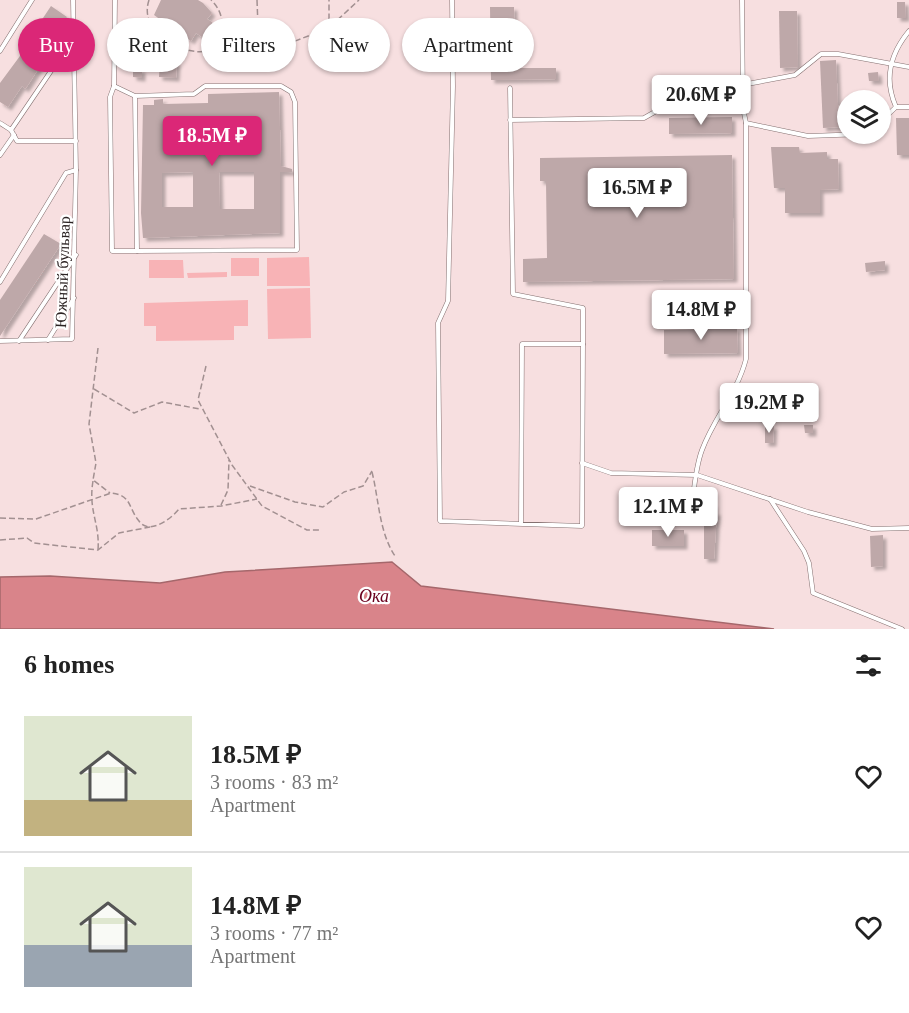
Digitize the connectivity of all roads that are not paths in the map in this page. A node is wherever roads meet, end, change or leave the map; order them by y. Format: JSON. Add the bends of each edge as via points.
{"nodes":[{"id":1,"x":32,"y":0,"type":"edge"},
{"id":2,"x":73,"y":0,"type":"edge"},
{"id":3,"x":114,"y":0,"type":"edge"},
{"id":4,"x":452,"y":0,"type":"edge"},
{"id":5,"x":741,"y":0,"type":"edge"},
{"id":6,"x":73,"y":18,"type":"edge"},
{"id":7,"x":909,"y":31,"type":"edge"},
{"id":8,"x":0,"y":51,"type":"edge"},
{"id":9,"x":890,"y":63,"type":"junction"},
{"id":10,"x":909,"y":67,"type":"edge"},
{"id":11,"x":51,"y":72,"type":"edge"},
{"id":12,"x":74,"y":72,"type":"edge"},
{"id":13,"x":742,"y":84,"type":"junction"},
{"id":14,"x":114,"y":86,"type":"junction"},
{"id":15,"x":510,"y":88,"type":"dead end"},
{"id":16,"x":135,"y":96,"type":"junction"},
{"id":17,"x":909,"y":107,"type":"edge"},
{"id":18,"x":743,"y":108,"type":"junction"},
{"id":19,"x":896,"y":108,"type":"junction"},
{"id":20,"x":891,"y":112,"type":"edge"},
{"id":21,"x":510,"y":120,"type":"junction"},
{"id":22,"x":0,"y":123,"type":"edge"},
{"id":23,"x":746,"y":123,"type":"junction"},
{"id":24,"x":11,"y":130,"type":"junction"},
{"id":25,"x":14,"y":135,"type":"junction"},
{"id":26,"x":837,"y":135,"type":"edge"},
{"id":27,"x":76,"y":141,"type":"junction"},
{"id":28,"x":0,"y":155,"type":"edge"},
{"id":29,"x":76,"y":170,"type":"junction"},
{"id":30,"x":137,"y":251,"type":"junction"},
{"id":31,"x":76,"y":254,"type":"junction"},
{"id":32,"x":0,"y":282,"type":"edge"},
{"id":33,"x":74,"y":298,"type":"junction"},
{"id":34,"x":48,"y":340,"type":"junction"},
{"id":35,"x":0,"y":341,"type":"edge"},
{"id":36,"x":19,"y":341,"type":"junction"},
{"id":37,"x":583,"y":344,"type":"junction"},
{"id":38,"x":582,"y":463,"type":"junction"},
{"id":39,"x":697,"y":475,"type":"junction"},
{"id":40,"x":770,"y":498,"type":"junction"},
{"id":41,"x":690,"y":519,"type":"dead end"},
{"id":42,"x":521,"y":524,"type":"junction"},
{"id":43,"x":909,"y":528,"type":"edge"},
{"id":44,"x":902,"y":629,"type":"edge"}],
"edges":[{"from":1,"to":8,"type":"lane"},
{"from":2,"to":6,"type":"lane","name":"Южный бульвар"},
{"from":3,"to":14,"type":"lane"},
{"from":4,"to":42,"type":"lane","via":[[448,301],[438,323],[440,521]]},
{"from":5,"to":13,"type":"lane"},
{"from":7,"to":9,"type":"lane"},
{"from":9,"to":10,"type":"lane"},
{"from":9,"to":13,"type":"lane","via":[[820,54],[795,75]]},
{"from":9,"to":19,"type":"lane","via":[[890,94]]},
{"from":11,"to":24,"type":"lane"},
{"from":12,"to":27,"type":"lane","name":"Южный бульвар"},
{"from":13,"to":18,"type":"lane"},
{"from":14,"to":16,"type":"lane"},
{"from":14,"to":30,"type":"lane","via":[[110,97],[112,251]]},
{"from":15,"to":21,"type":"lane"},
{"from":16,"to":30,"type":"lane"},
{"from":16,"to":30,"type":"lane","via":[[194,94],[205,86],[281,86],[291,92],[295,102],[297,250]]},
{"from":17,"to":19,"type":"lane"},
{"from":18,"to":21,"type":"lane","via":[[660,109],[644,118]]},
{"from":18,"to":23,"type":"lane"},
{"from":19,"to":20,"type":"lane"},
{"from":21,"to":37,"type":"lane","via":[[513,294],[583,308]]},
{"from":22,"to":24,"type":"lane"},
{"from":23,"to":26,"type":"lane","via":[[808,136]]},
{"from":23,"to":39,"type":"lane","via":[[746,359],[740,382],[700,452]]},
{"from":24,"to":25,"type":"lane"},
{"from":25,"to":27,"type":"lane","via":[[17,141]]},
{"from":25,"to":28,"type":"lane"},
{"from":27,"to":29,"type":"lane","name":"Южный бульвар"},
{"from":29,"to":31,"type":"lane","name":"Южный бульвар"},
{"from":29,"to":32,"type":"lane","name":"Южный бульвар","via":[[66,173]]},
{"from":31,"to":33,"type":"lane","name":"Южный бульвар"},
{"from":31,"to":36,"type":"lane"},
{"from":33,"to":34,"type":"lane"},
{"from":33,"to":34,"type":"lane","name":"Южный бульвар","via":[[72,339]]},
{"from":34,"to":36,"type":"lane","name":"Южный бульвар"},
{"from":35,"to":36,"type":"lane","name":"Южный бульвар"},
{"from":37,"to":38,"type":"lane"},
{"from":37,"to":42,"type":"lane","via":[[522,344]]},
{"from":38,"to":39,"type":"lane","via":[[611,473]]},
{"from":38,"to":42,"type":"lane","via":[[582,526]]},
{"from":39,"to":40,"type":"lane"},
{"from":39,"to":41,"type":"lane"},
{"from":40,"to":43,"type":"lane","via":[[872,528]]},
{"from":40,"to":44,"type":"lane","via":[[804,551],[813,593]]}]}
